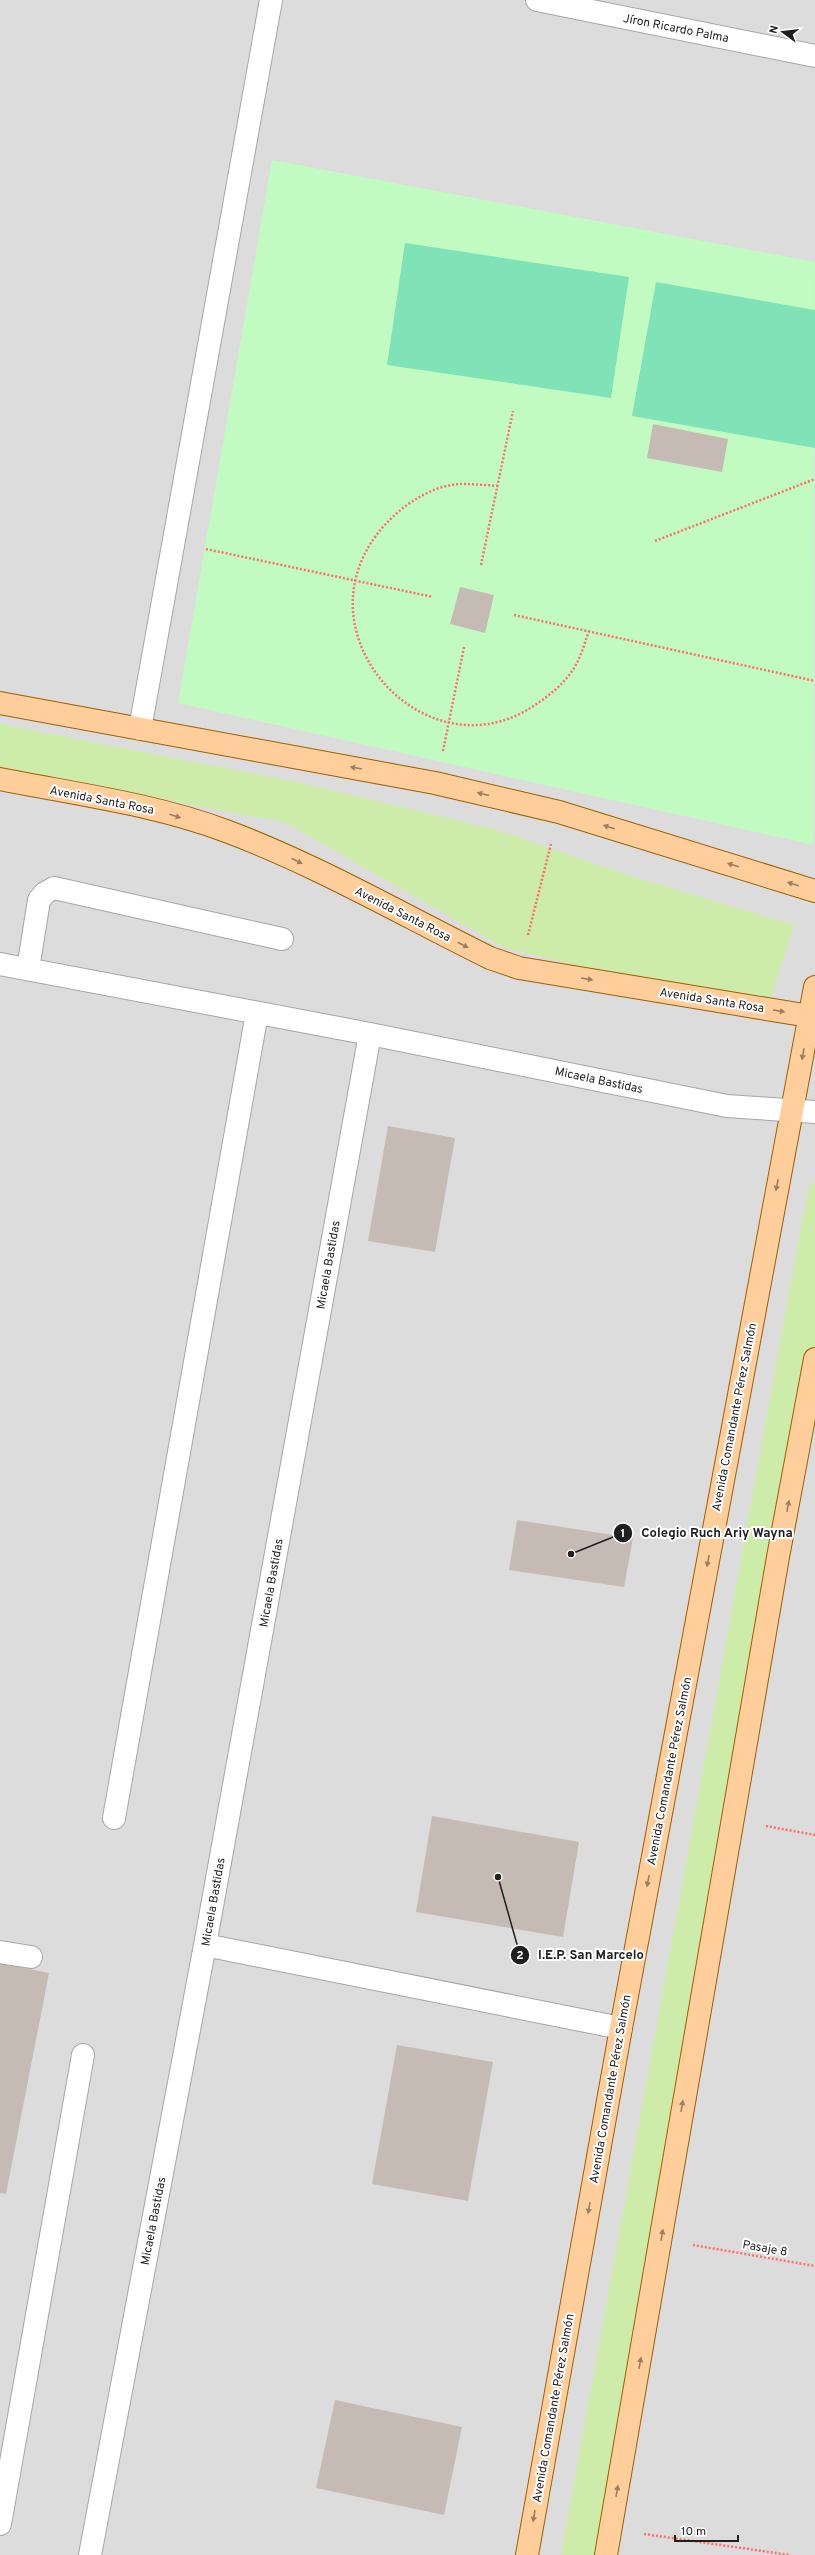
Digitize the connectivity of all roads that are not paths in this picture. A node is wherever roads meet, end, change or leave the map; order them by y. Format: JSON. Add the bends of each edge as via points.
{"nodes":[{"id":1,"x":272,"y":0,"type":"edge"},
{"id":2,"x":537,"y":0,"type":"edge"},
{"id":3,"x":815,"y":56,"type":"edge"},
{"id":4,"x":0,"y":703,"type":"edge"},
{"id":5,"x":140,"y":729,"type":"junction"},
{"id":6,"x":0,"y":779,"type":"edge"},
{"id":7,"x":815,"y":891,"type":"edge"},
{"id":8,"x":282,"y":939,"type":"dead end"},
{"id":9,"x":0,"y":964,"type":"edge"},
{"id":10,"x":28,"y":969,"type":"junction"},
{"id":11,"x":815,"y":987,"type":"edge"},
{"id":12,"x":257,"y":1013,"type":"junction"},
{"id":13,"x":812,"y":1016,"type":"edge"},
{"id":14,"x":370,"y":1034,"type":"junction"},
{"id":15,"x":793,"y":1110,"type":"junction"},
{"id":16,"x":815,"y":1112,"type":"edge"},
{"id":17,"x":815,"y":1359,"type":"edge"},
{"id":18,"x":114,"y":1818,"type":"dead end"},
{"id":19,"x":205,"y":1945,"type":"junction"},
{"id":20,"x":0,"y":1952,"type":"edge"},
{"id":21,"x":31,"y":1957,"type":"dead end"},
{"id":22,"x":621,"y":2028,"type":"junction"},
{"id":23,"x":83,"y":2055,"type":"dead end"},
{"id":24,"x":0,"y":2524,"type":"edge"},
{"id":25,"x":90,"y":2555,"type":"edge"},
{"id":26,"x":527,"y":2555,"type":"edge"},
{"id":27,"x":606,"y":2555,"type":"edge"}],
"edges":[{"from":1,"to":5,"type":"street"},
{"from":2,"to":3,"type":"street","name":"Jíron Ricardo Palma"},
{"from":4,"to":5,"type":"main road"},
{"from":7,"to":5,"type":"main road","one_way":true,"via":[[559,812],[436,783]]},
{"from":6,"to":13,"type":"main road","name":"Avenida Santa Rosa","one_way":true,"via":[[166,813],[226,831],[282,854],[490,958],[519,968]]},
{"from":8,"to":10,"type":"street","via":[[54,888],[45,893],[40,900]]},
{"from":9,"to":10,"type":"street"},
{"from":10,"to":12,"type":"street"},
{"from":11,"to":13,"type":"main road","name":"Avenida Comandante Pérez Salmón"},
{"from":12,"to":14,"type":"street"},
{"from":12,"to":18,"type":"street"},
{"from":13,"to":15,"type":"main road","name":"Avenida Comandante Pérez Salmón","one_way":true},
{"from":14,"to":15,"type":"street","name":"Micaela Bastidas","via":[[727,1106]]},
{"from":14,"to":19,"type":"street","name":"Micaela Bastidas"},
{"from":15,"to":16,"type":"street"},
{"from":15,"to":22,"type":"main road","name":"Avenida Comandante Pérez Salmón","one_way":true},
{"from":27,"to":17,"type":"main road","one_way":true,"via":[[778,1557]]},
{"from":19,"to":22,"type":"street"},
{"from":19,"to":25,"type":"street","name":"Micaela Bastidas"},
{"from":20,"to":21,"type":"street"},
{"from":22,"to":26,"type":"main road","name":"Avenida Comandante Pérez Salmón","one_way":true},
{"from":23,"to":24,"type":"street"}]}
